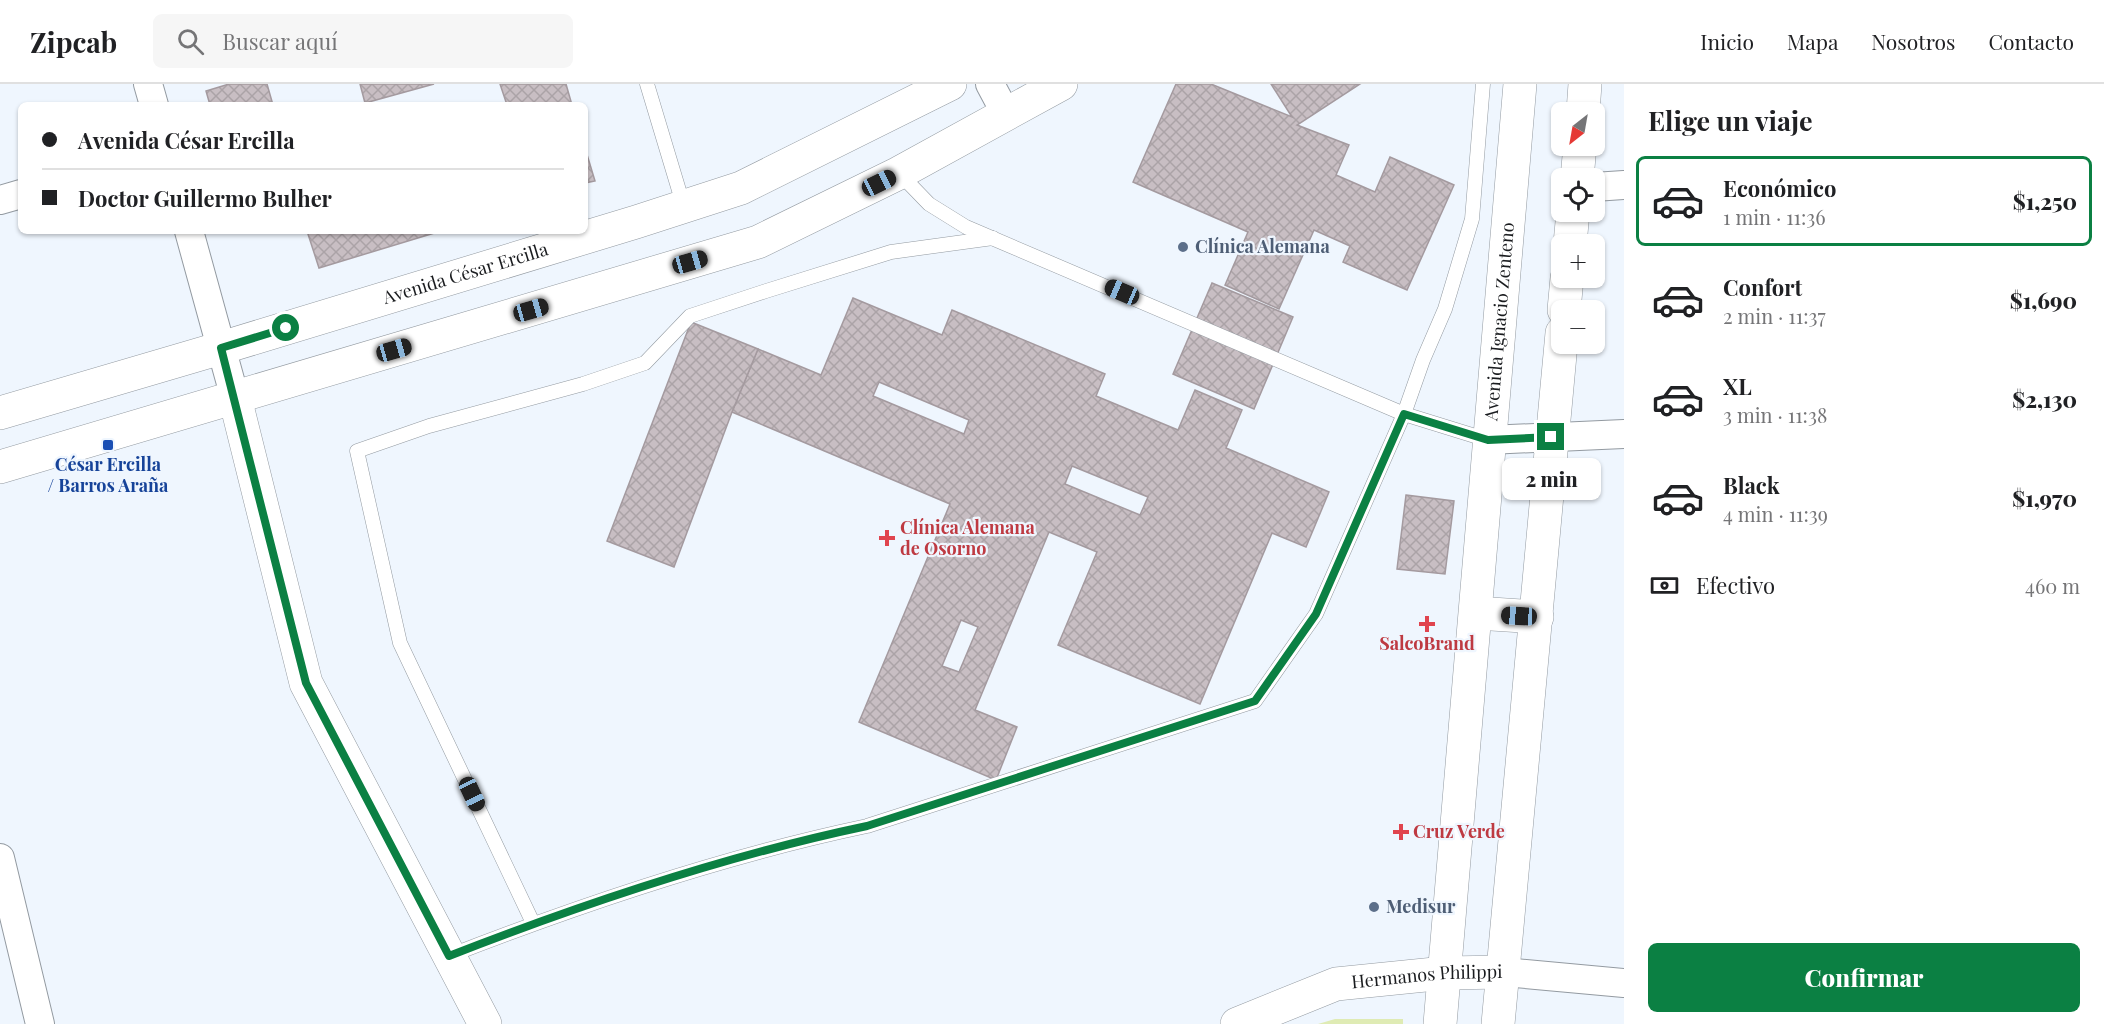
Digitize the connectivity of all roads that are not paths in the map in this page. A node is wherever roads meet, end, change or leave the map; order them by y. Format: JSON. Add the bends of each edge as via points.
{"nodes":[{"id":1,"x":148,"y":84,"type":"edge"},
{"id":2,"x":647,"y":84,"type":"edge"},
{"id":3,"x":950,"y":84,"type":"edge"},
{"id":4,"x":990,"y":84,"type":"edge"},
{"id":5,"x":1061,"y":84,"type":"edge"},
{"id":6,"x":1483,"y":84,"type":"edge"},
{"id":7,"x":1520,"y":84,"type":"edge"},
{"id":8,"x":1585,"y":84,"type":"edge"},
{"id":9,"x":153,"y":102,"type":"edge"},
{"id":10,"x":1583,"y":102,"type":"edge"},
{"id":11,"x":1006,"y":114,"type":"junction"},
{"id":12,"x":899,"y":173,"type":"junction"},
{"id":13,"x":1624,"y":185,"type":"edge"},
{"id":14,"x":1605,"y":186,"type":"edge"},
{"id":15,"x":18,"y":195,"type":"edge"},
{"id":16,"x":0,"y":200,"type":"edge"},
{"id":17,"x":684,"y":207,"type":"junction"},
{"id":18,"x":190,"y":234,"type":"edge"},
{"id":19,"x":993,"y":238,"type":"junction"},
{"id":20,"x":221,"y":348,"type":"junction"},
{"id":21,"x":1560,"y":354,"type":"edge"},
{"id":22,"x":235,"y":398,"type":"junction"},
{"id":23,"x":0,"y":413,"type":"edge"},
{"id":24,"x":1404,"y":414,"type":"junction"},
{"id":25,"x":1624,"y":434,"type":"edge"},
{"id":26,"x":1551,"y":437,"type":"junction"},
{"id":27,"x":1488,"y":440,"type":"junction"},
{"id":28,"x":0,"y":466,"type":"edge"},
{"id":29,"x":1476,"y":614,"type":"junction"},
{"id":30,"x":1537,"y":617,"type":"junction"},
{"id":31,"x":0,"y":858,"type":"edge"},
{"id":32,"x":533,"y":923,"type":"junction"},
{"id":33,"x":449,"y":956,"type":"junction"},
{"id":34,"x":1504,"y":972,"type":"junction"},
{"id":35,"x":1445,"y":974,"type":"junction"},
{"id":36,"x":1624,"y":983,"type":"edge"},
{"id":37,"x":40,"y":1024,"type":"edge"},
{"id":38,"x":485,"y":1024,"type":"edge"},
{"id":39,"x":1238,"y":1024,"type":"edge"},
{"id":40,"x":1440,"y":1024,"type":"edge"},
{"id":41,"x":1498,"y":1024,"type":"edge"}],
"edges":[{"from":1,"to":9,"type":"street"},
{"from":2,"to":17,"type":"lane"},
{"from":3,"to":17,"type":"main road","name":"Avenida César Ercilla","via":[[741,188]]},
{"from":4,"to":11,"type":"street"},
{"from":5,"to":11,"type":"main road"},
{"from":6,"to":24,"type":"lane","via":[[1472,219],[1445,309]]},
{"from":7,"to":27,"type":"main road","name":"Avenida Ignacio Zenteno"},
{"from":8,"to":10,"type":"main road"},
{"from":11,"to":12,"type":"main road"},
{"from":12,"to":19,"type":"lane","via":[[929,204]]},
{"from":12,"to":22,"type":"main road","via":[[758,242]]},
{"from":13,"to":14,"type":"street"},
{"from":15,"to":16,"type":"street"},
{"from":17,"to":20,"type":"main road","name":"Avenida César Ercilla"},
{"from":18,"to":20,"type":"street"},
{"from":19,"to":24,"type":"lane"},
{"from":19,"to":32,"type":"lane","via":[[891,252],[755,294],[690,316],[645,363],[357,451],[400,643]]},
{"from":20,"to":22,"type":"street"},
{"from":20,"to":23,"type":"main road","name":"Avenida César Ercilla"},
{"from":21,"to":26,"type":"main road"},
{"from":22,"to":28,"type":"main road"},
{"from":22,"to":33,"type":"main road","via":[[306,683]]},
{"from":24,"to":27,"type":"lane"},
{"from":24,"to":32,"type":"lane","via":[[1316,614],[1255,701],[867,826],[748,855]]},
{"from":25,"to":26,"type":"street"},
{"from":26,"to":27,"type":"street"},
{"from":26,"to":30,"type":"main road"},
{"from":27,"to":29,"type":"main road","name":"Avenida Ignacio Zenteno"},
{"from":29,"to":30,"type":"main road"},
{"from":29,"to":35,"type":"main road","name":"Avenida Ignacio Zenteno"},
{"from":30,"to":34,"type":"main road"},
{"from":31,"to":37,"type":"street"},
{"from":32,"to":33,"type":"lane"},
{"from":33,"to":38,"type":"main road"},
{"from":34,"to":35,"type":"main road","name":"Hermanos Philippi"},
{"from":34,"to":36,"type":"street","name":"Hermanos Philippi"},
{"from":34,"to":41,"type":"main road"},
{"from":35,"to":39,"type":"main road","name":"Hermanos Philippi","via":[[1336,984]]},
{"from":35,"to":40,"type":"main road","name":"Avenida Ignacio Zenteno"}]}
